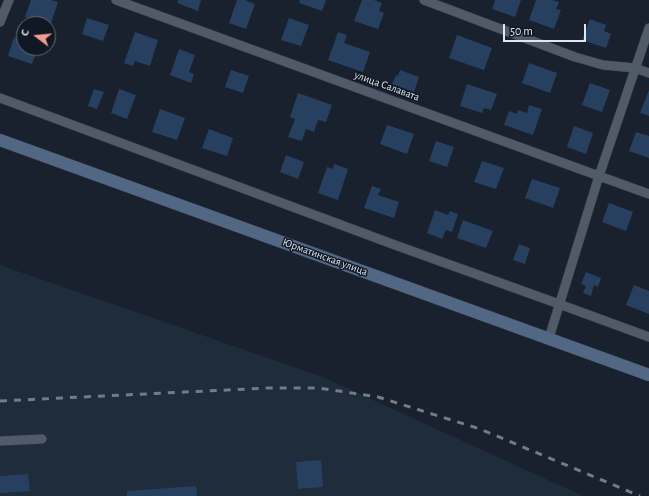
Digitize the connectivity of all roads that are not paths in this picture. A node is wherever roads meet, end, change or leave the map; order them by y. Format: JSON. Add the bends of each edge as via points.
{"nodes":[{"id":1,"x":9,"y":0,"type":"edge"},
{"id":2,"x":116,"y":0,"type":"edge"},
{"id":3,"x":424,"y":0,"type":"edge"},
{"id":4,"x":0,"y":22,"type":"edge"},
{"id":5,"x":649,"y":28,"type":"edge"},
{"id":6,"x":635,"y":68,"type":"junction"},
{"id":7,"x":649,"y":73,"type":"edge"},
{"id":8,"x":0,"y":98,"type":"edge"},
{"id":9,"x":0,"y":140,"type":"edge"},
{"id":10,"x":599,"y":176,"type":"junction"},
{"id":11,"x":649,"y":194,"type":"edge"},
{"id":12,"x":559,"y":304,"type":"junction"},
{"id":13,"x":549,"y":338,"type":"junction"},
{"id":14,"x":649,"y":338,"type":"edge"},
{"id":15,"x":649,"y":375,"type":"edge"},
{"id":16,"x":42,"y":439,"type":"dead end"},
{"id":17,"x":0,"y":441,"type":"edge"}],
"edges":[{"from":1,"to":4,"type":"street"},
{"from":2,"to":10,"type":"street","name":"улица Салавата"},
{"from":3,"to":6,"type":"street","via":[[575,57],[603,65]]},
{"from":5,"to":6,"type":"street"},
{"from":6,"to":7,"type":"street"},
{"from":6,"to":10,"type":"street"},
{"from":8,"to":12,"type":"street"},
{"from":9,"to":13,"type":"main road","name":"Юрматинская улица"},
{"from":10,"to":11,"type":"street","name":"улица Салавата"},
{"from":10,"to":12,"type":"street"},
{"from":12,"to":13,"type":"street"},
{"from":12,"to":14,"type":"street"},
{"from":13,"to":15,"type":"main road","name":"Юрматинская улица"},
{"from":16,"to":17,"type":"street"}]}
